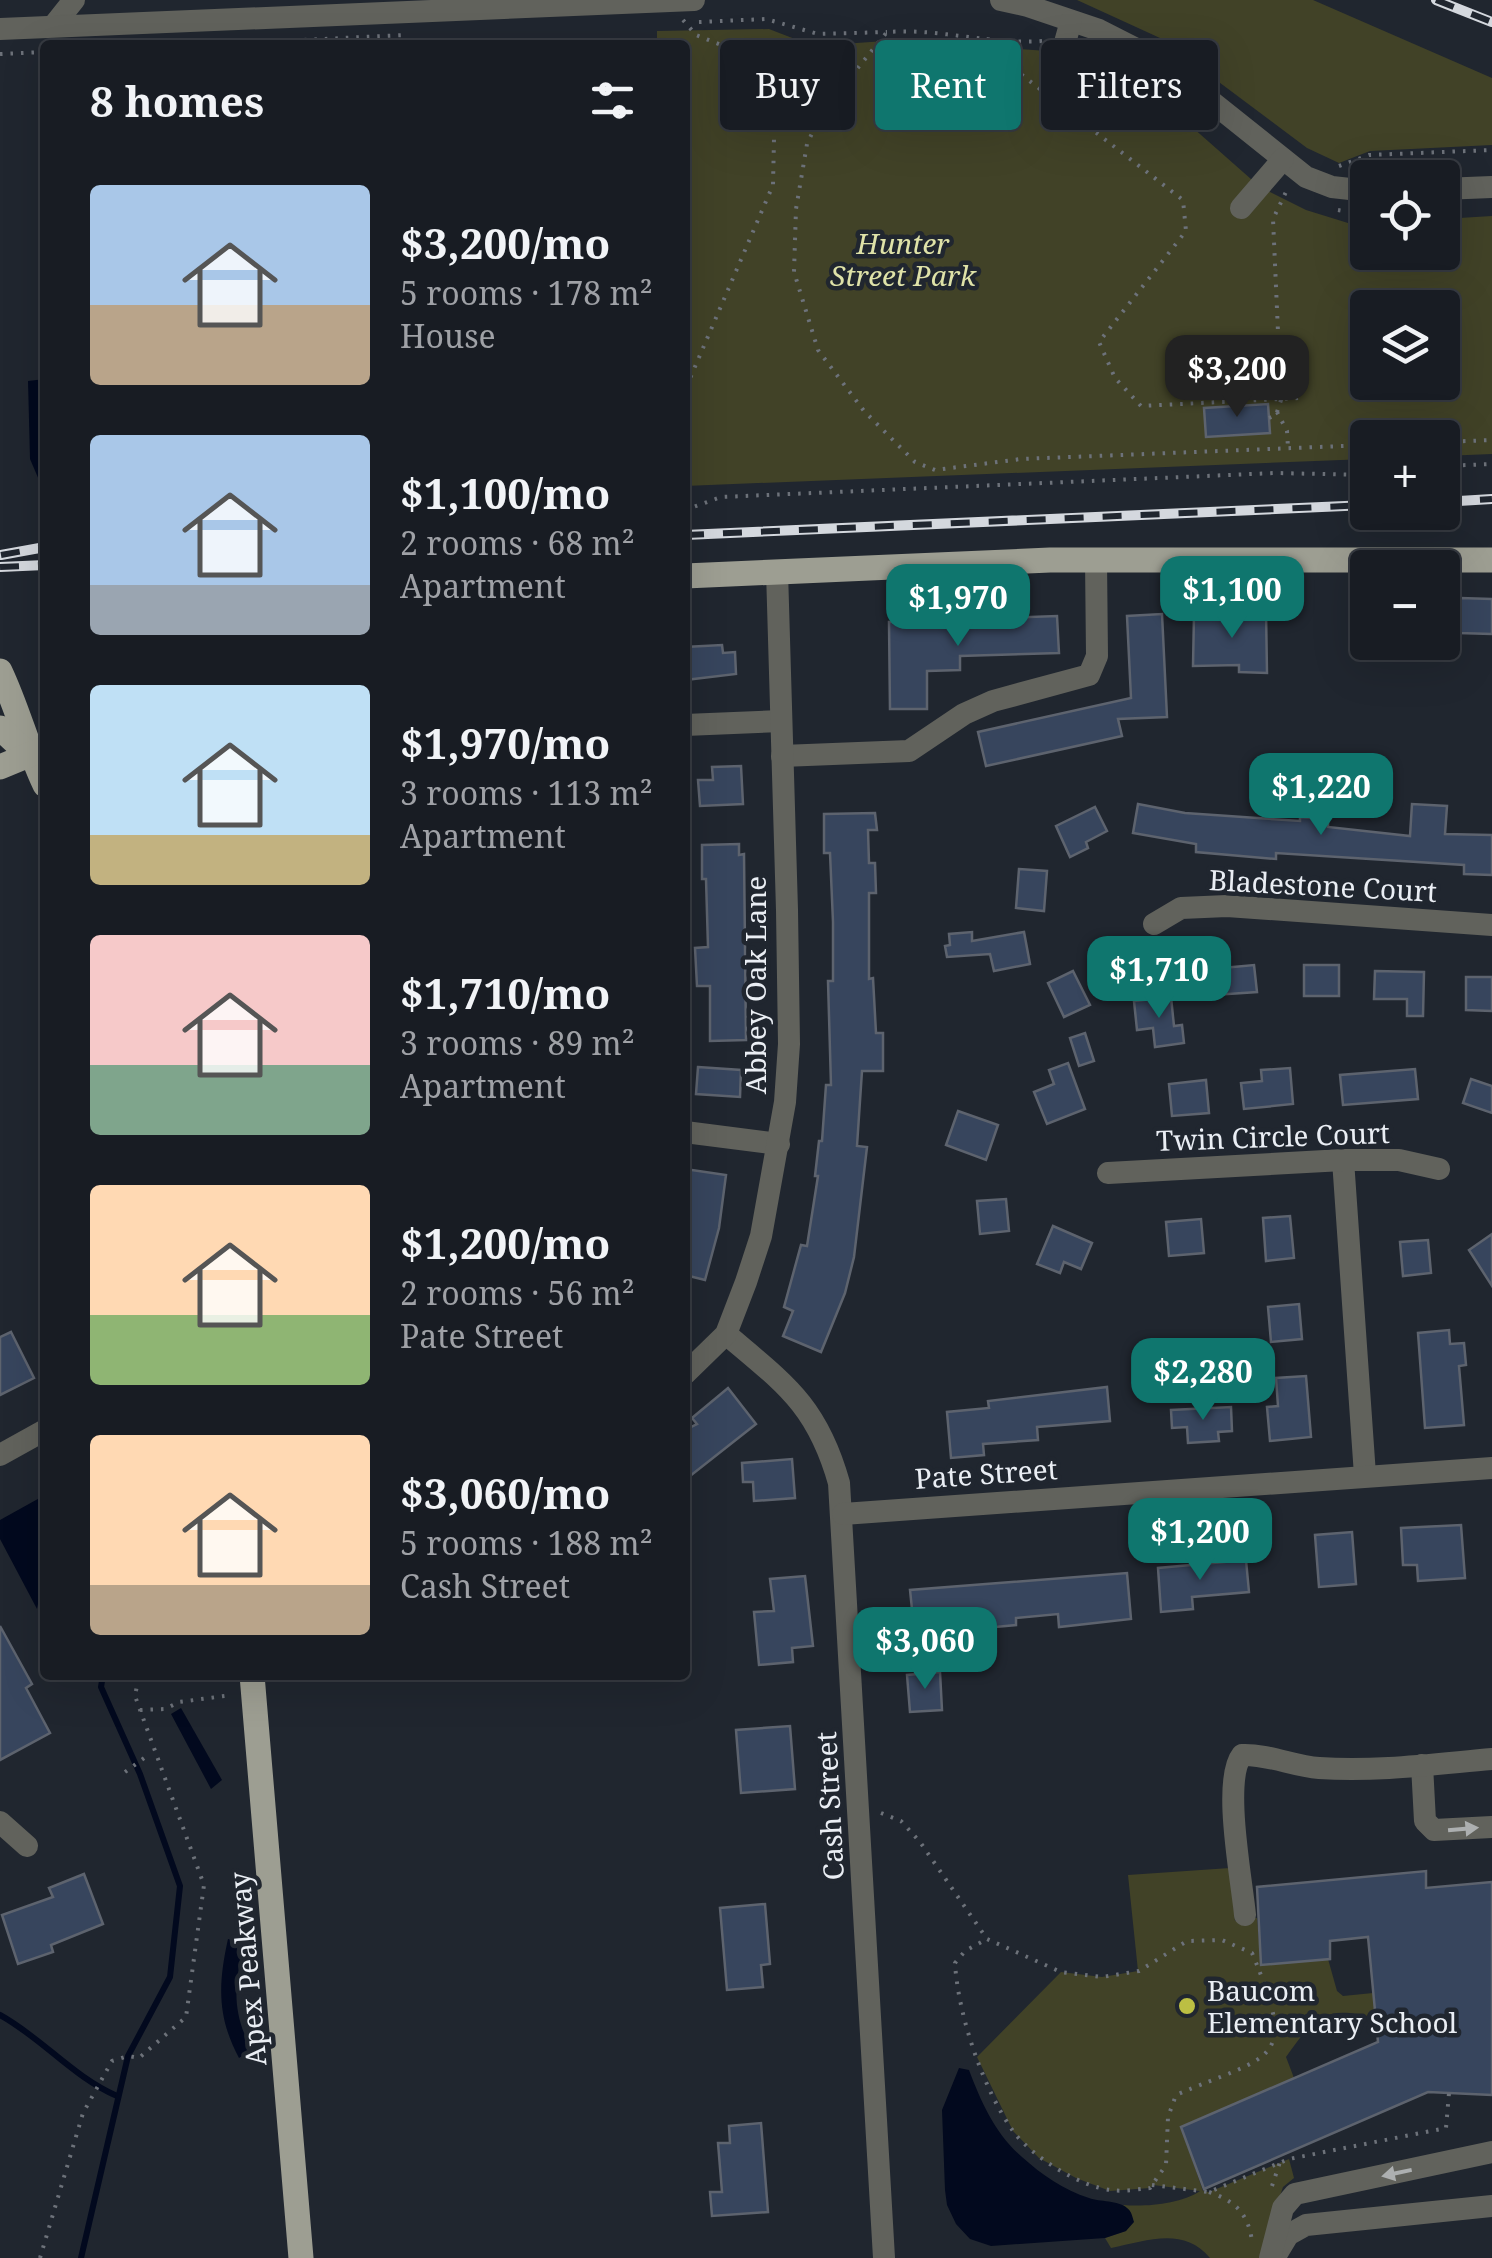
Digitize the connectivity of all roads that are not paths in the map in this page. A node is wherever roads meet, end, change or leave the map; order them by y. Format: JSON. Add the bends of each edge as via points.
{"nodes":[{"id":1,"x":74,"y":0,"type":"edge"},
{"id":2,"x":694,"y":0,"type":"edge"},
{"id":3,"x":1001,"y":0,"type":"edge"},
{"id":4,"x":666,"y":1,"type":"edge"},
{"id":5,"x":329,"y":7,"type":"edge"},
{"id":6,"x":168,"y":20,"type":"junction"},
{"id":7,"x":1071,"y":21,"type":"junction"},
{"id":8,"x":54,"y":26,"type":"junction"},
{"id":9,"x":0,"y":29,"type":"edge"},
{"id":10,"x":169,"y":40,"type":"edge"},
{"id":11,"x":1066,"y":40,"type":"edge"},
{"id":12,"x":1284,"y":160,"type":"junction"},
{"id":13,"x":1492,"y":187,"type":"edge"},
{"id":14,"x":1460,"y":188,"type":"edge"},
{"id":15,"x":1350,"y":189,"type":"edge"},
{"id":16,"x":1240,"y":208,"type":"dead end"},
{"id":17,"x":1096,"y":560,"type":"junction"},
{"id":18,"x":1492,"y":560,"type":"edge"},
{"id":19,"x":778,"y":572,"type":"junction"},
{"id":20,"x":690,"y":576,"type":"edge"},
{"id":21,"x":0,"y":671,"type":"edge"},
{"id":22,"x":781,"y":721,"type":"junction"},
{"id":23,"x":690,"y":725,"type":"edge"},
{"id":24,"x":0,"y":728,"type":"edge"},
{"id":25,"x":37,"y":752,"type":"edge"},
{"id":26,"x":782,"y":756,"type":"junction"},
{"id":27,"x":0,"y":767,"type":"edge"},
{"id":28,"x":1154,"y":924,"type":"dead end"},
{"id":29,"x":1492,"y":925,"type":"edge"},
{"id":30,"x":690,"y":1133,"type":"edge"},
{"id":31,"x":779,"y":1144,"type":"junction"},
{"id":32,"x":1343,"y":1160,"type":"junction"},
{"id":33,"x":1439,"y":1168,"type":"dead end"},
{"id":34,"x":1108,"y":1173,"type":"dead end"},
{"id":35,"x":726,"y":1334,"type":"junction"},
{"id":36,"x":690,"y":1369,"type":"edge"},
{"id":37,"x":40,"y":1433,"type":"edge"},
{"id":38,"x":0,"y":1455,"type":"edge"},
{"id":39,"x":1492,"y":1468,"type":"edge"},
{"id":40,"x":1364,"y":1475,"type":"junction"},
{"id":41,"x":843,"y":1514,"type":"junction"},
{"id":42,"x":252,"y":1680,"type":"edge"},
{"id":43,"x":1492,"y":1759,"type":"edge"},
{"id":44,"x":1422,"y":1765,"type":"junction"},
{"id":45,"x":0,"y":1822,"type":"edge"},
{"id":46,"x":1492,"y":1827,"type":"edge"},
{"id":47,"x":27,"y":1846,"type":"dead end"},
{"id":48,"x":1245,"y":1915,"type":"dead end"},
{"id":49,"x":1492,"y":2152,"type":"edge"},
{"id":50,"x":1492,"y":2206,"type":"edge"},
{"id":51,"x":1266,"y":2255,"type":"edge"},
{"id":52,"x":301,"y":2258,"type":"edge"},
{"id":53,"x":884,"y":2258,"type":"edge"}],
"edges":[{"from":1,"to":8,"type":"street"},
{"from":2,"to":4,"type":"street"},
{"from":3,"to":7,"type":"street"},
{"from":4,"to":5,"type":"street"},
{"from":5,"to":6,"type":"street"},
{"from":6,"to":8,"type":"street"},
{"from":6,"to":10,"type":"street"},
{"from":7,"to":11,"type":"street"},
{"from":7,"to":12,"type":"street","via":[[1162,62]]},
{"from":8,"to":9,"type":"street"},
{"from":12,"to":15,"type":"street","via":[[1300,185]]},
{"from":12,"to":16,"type":"street","via":[[1276,185]]},
{"from":13,"to":14,"type":"street"},
{"from":17,"to":18,"type":"main road"},
{"from":17,"to":19,"type":"main road"},
{"from":17,"to":26,"type":"street","via":[[1097,656],[1089,674],[993,701],[909,751]]},
{"from":19,"to":20,"type":"main road"},
{"from":19,"to":22,"type":"street","name":"Abbey Oak Lane"},
{"from":21,"to":25,"type":"main road"},
{"from":22,"to":23,"type":"street"},
{"from":22,"to":26,"type":"street","name":"Abbey Oak Lane"},
{"from":24,"to":25,"type":"main road"},
{"from":25,"to":27,"type":"main road"},
{"from":26,"to":31,"type":"street","name":"Abbey Oak Lane","via":[[788,1044]]},
{"from":28,"to":29,"type":"street","name":"Bladestone Court","via":[[1181,908],[1227,906]]},
{"from":30,"to":31,"type":"street"},
{"from":31,"to":35,"type":"street","name":"Abbey Oak Lane","via":[[754,1259]]},
{"from":32,"to":33,"type":"street","name":"Twin Circle Court"},
{"from":32,"to":34,"type":"street","name":"Twin Circle Court"},
{"from":32,"to":40,"type":"street"},
{"from":35,"to":36,"type":"street","name":"Abbey Oak Lane"},
{"from":35,"to":41,"type":"street","name":"Cash Street","via":[[788,1386],[816,1422],[835,1467]]},
{"from":37,"to":38,"type":"street"},
{"from":39,"to":40,"type":"street","name":"Pate Street"},
{"from":40,"to":41,"type":"street","name":"Pate Street"},
{"from":41,"to":53,"type":"street","name":"Cash Street"},
{"from":42,"to":52,"type":"main road","name":"Apex Peakway"},
{"from":43,"to":44,"type":"street"},
{"from":44,"to":46,"type":"street","one_way":true,"via":[[1425,1821],[1434,1830]]},
{"from":44,"to":48,"type":"street","via":[[1316,1768],[1242,1756],[1235,1764],[1234,1795]]},
{"from":45,"to":47,"type":"street"},
{"from":49,"to":51,"type":"street","one_way":true,"via":[[1295,2194],[1282,2208]]},
{"from":50,"to":51,"type":"street","via":[[1306,2225]]}]}
